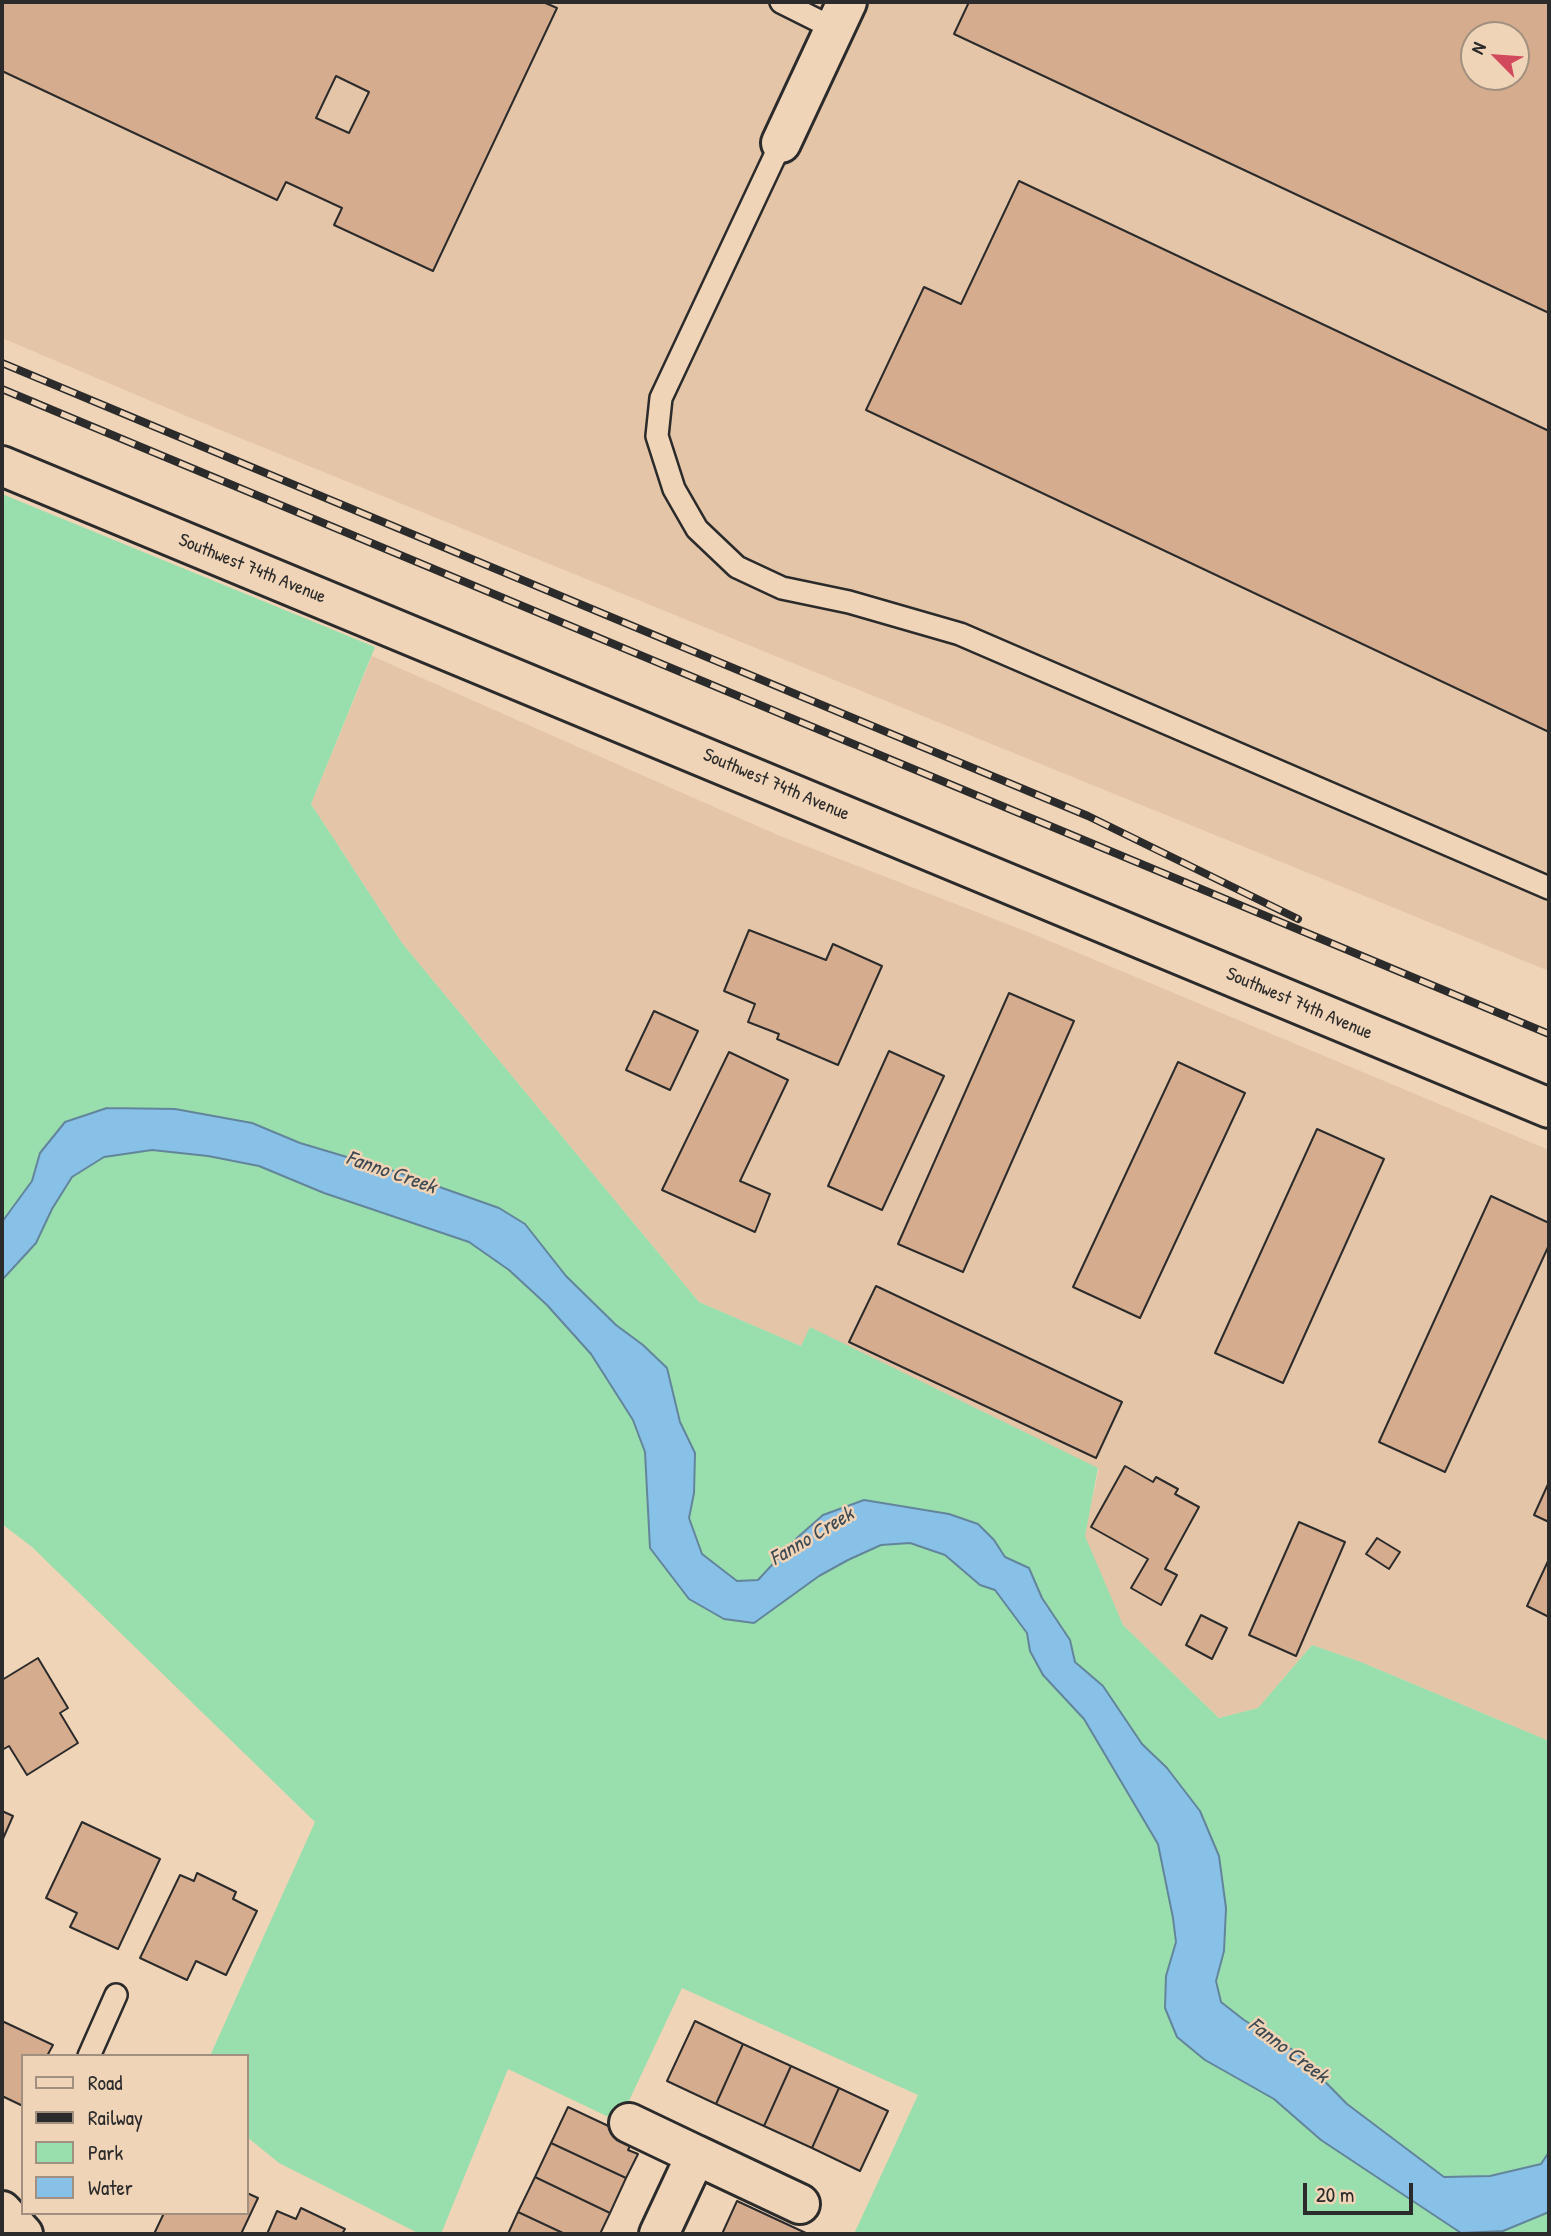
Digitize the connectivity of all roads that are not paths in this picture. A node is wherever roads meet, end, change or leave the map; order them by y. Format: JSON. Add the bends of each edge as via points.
{"nodes":[{"id":1,"x":781,"y":2,"type":"edge"},
{"id":2,"x":841,"y":15,"type":"edge"},
{"id":3,"x":781,"y":143,"type":"joint"},
{"id":4,"x":2,"y":466,"type":"edge"},
{"id":5,"x":1549,"y":888,"type":"edge"},
{"id":6,"x":1549,"y":1108,"type":"edge"},
{"id":7,"x":116,"y":1995,"type":"dead end"},
{"id":8,"x":90,"y":2054,"type":"edge"},
{"id":9,"x":629,"y":2123,"type":"dead end"},
{"id":10,"x":696,"y":2155,"type":"junction"},
{"id":11,"x":800,"y":2204,"type":"dead end"},
{"id":12,"x":659,"y":2234,"type":"edge"}],
"edges":[{"from":1,"to":2,"type":"lane"},
{"from":2,"to":3,"type":"street"},
{"from":3,"to":5,"type":"lane","via":[[661,397],[657,436],[674,489],[697,529],[737,567],[782,588],[960,634]]},
{"from":4,"to":6,"type":"street","name":"Southwest 74th Avenue"},
{"from":7,"to":8,"type":"lane"},
{"from":9,"to":10,"type":"street"},
{"from":10,"to":11,"type":"street"},
{"from":10,"to":12,"type":"street"}]}
